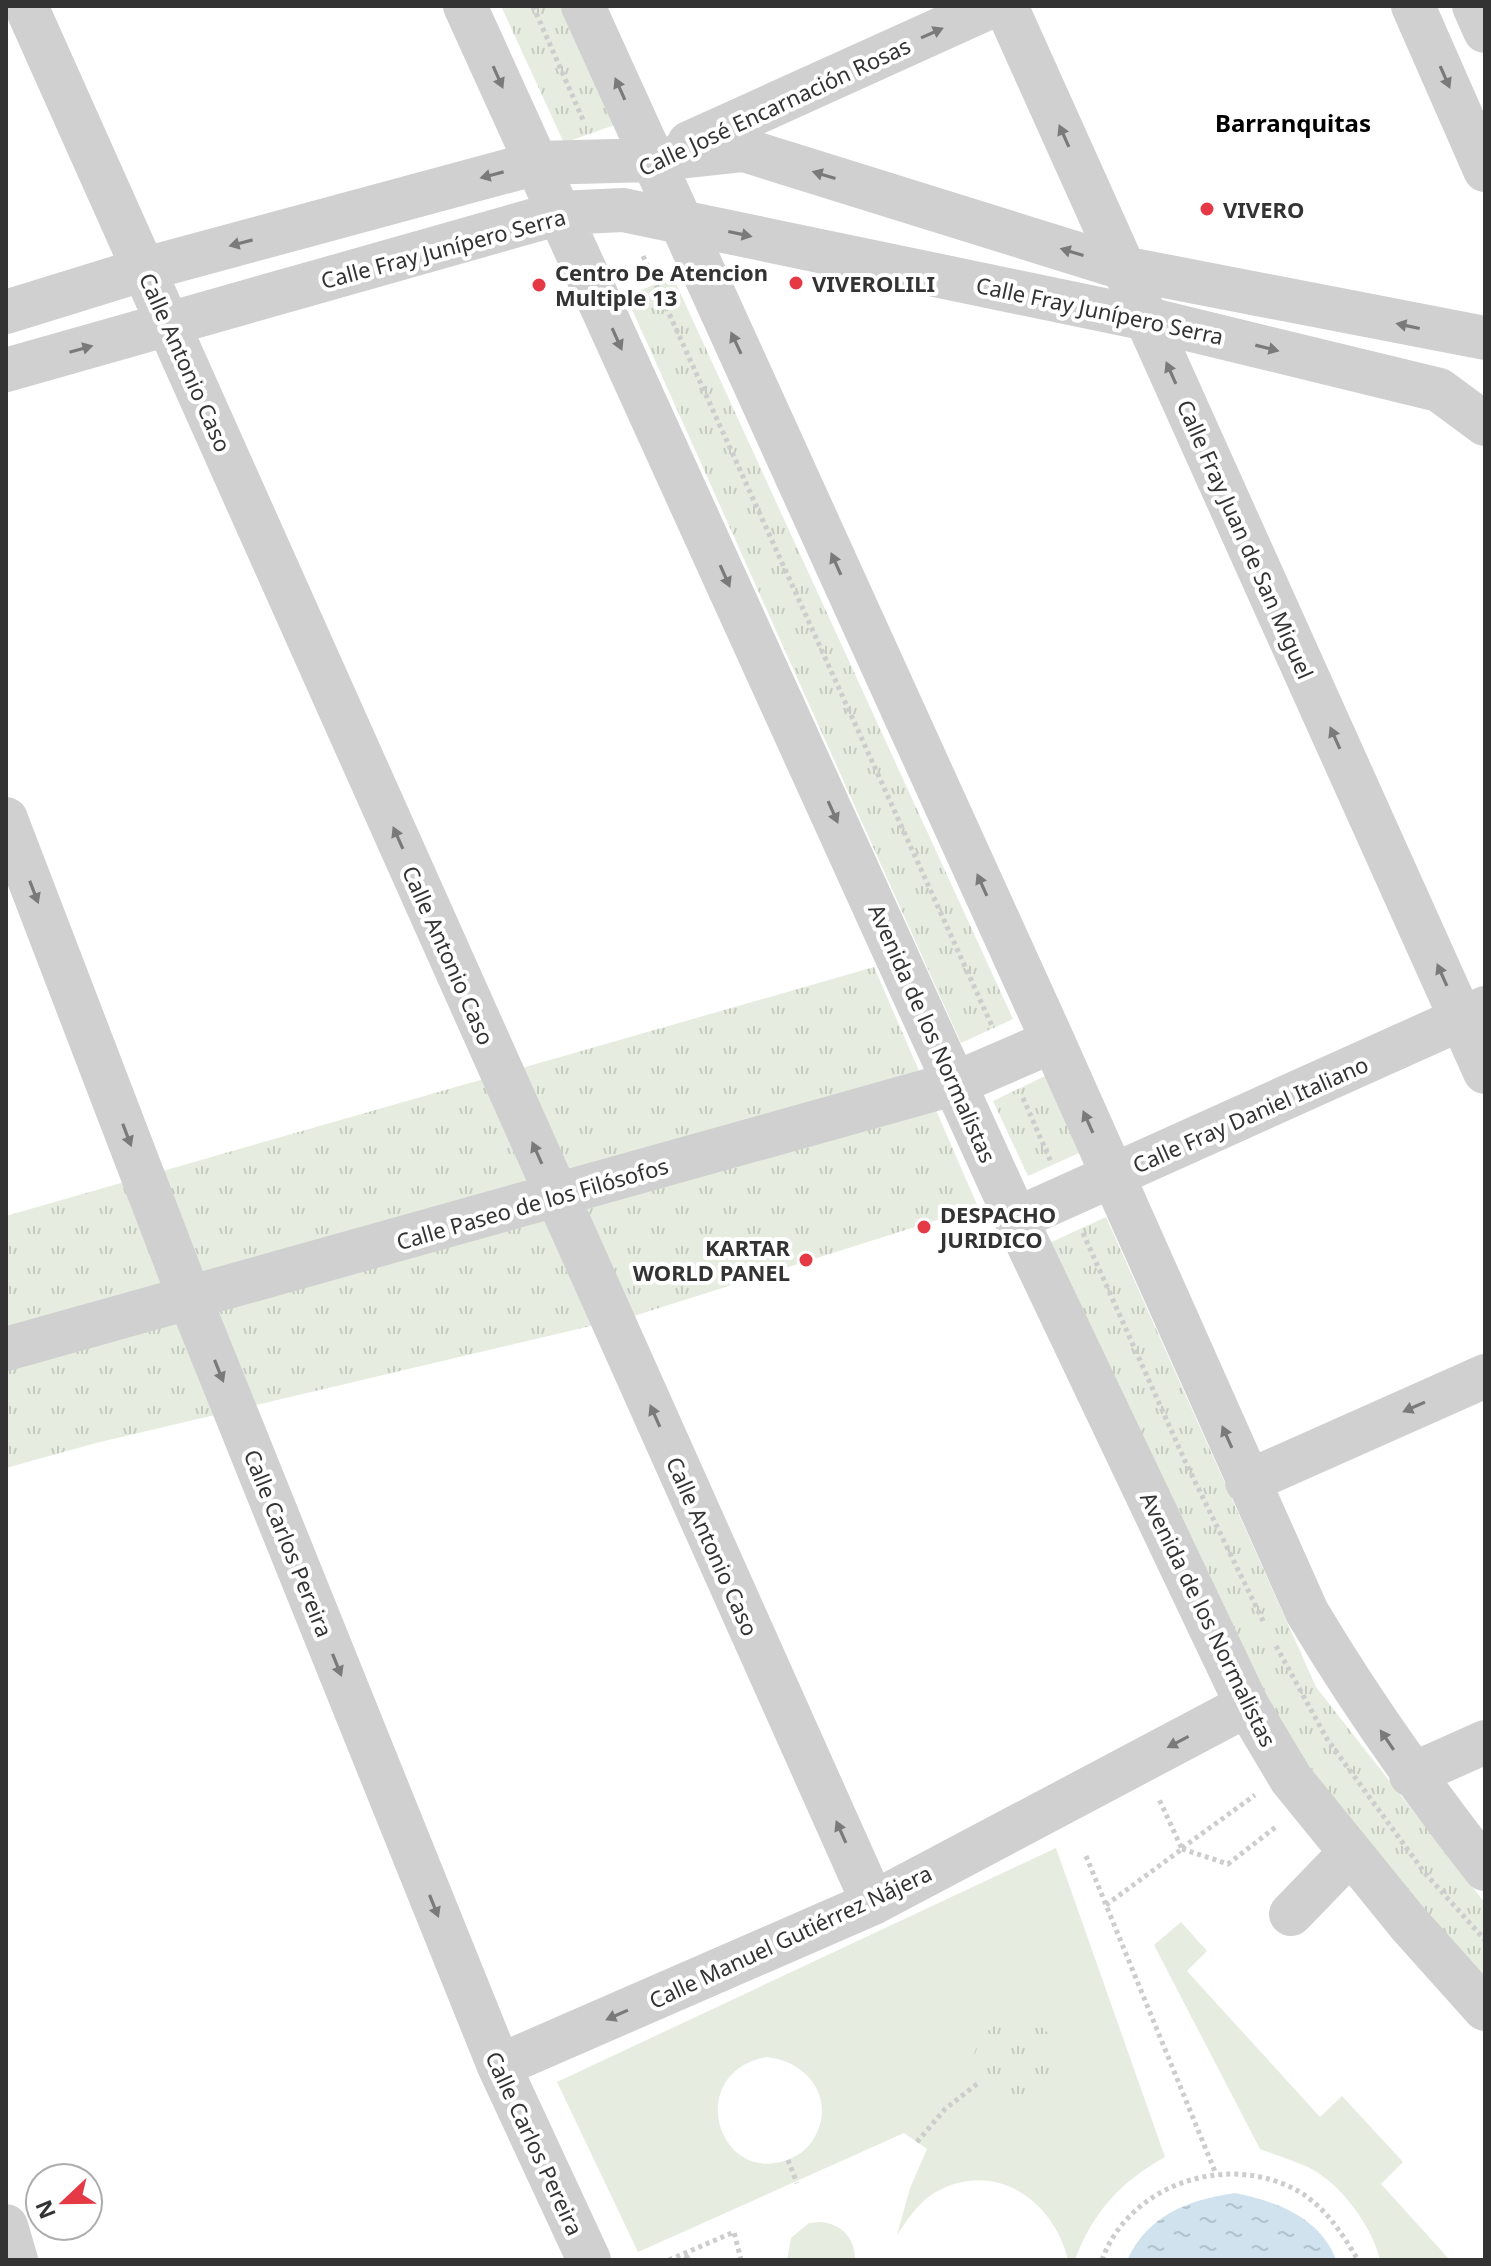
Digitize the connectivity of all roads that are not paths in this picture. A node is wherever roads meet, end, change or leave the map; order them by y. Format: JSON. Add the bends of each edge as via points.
{"nodes":[{"id":1,"x":26,"y":6,"type":"edge"},
{"id":2,"x":465,"y":6,"type":"edge"},
{"id":3,"x":583,"y":6,"type":"edge"},
{"id":4,"x":992,"y":6,"type":"edge"},
{"id":5,"x":1006,"y":6,"type":"edge"},
{"id":6,"x":1413,"y":6,"type":"edge"},
{"id":7,"x":1474,"y":6,"type":"edge"},
{"id":8,"x":1485,"y":31,"type":"edge"},
{"id":9,"x":652,"y":160,"type":"junction"},
{"id":10,"x":537,"y":163,"type":"junction"},
{"id":11,"x":1485,"y":170,"type":"edge"},
{"id":12,"x":560,"y":213,"type":"junction"},
{"id":13,"x":680,"y":221,"type":"junction"},
{"id":14,"x":1123,"y":268,"type":"junction"},
{"id":15,"x":145,"y":269,"type":"junction"},
{"id":16,"x":6,"y":312,"type":"edge"},
{"id":17,"x":1147,"y":319,"type":"junction"},
{"id":18,"x":170,"y":325,"type":"junction"},
{"id":19,"x":1485,"y":338,"type":"edge"},
{"id":20,"x":6,"y":370,"type":"edge"},
{"id":21,"x":1485,"y":424,"type":"edge"},
{"id":22,"x":6,"y":819,"type":"edge"},
{"id":23,"x":1473,"y":1014,"type":"edge"},
{"id":24,"x":1053,"y":1041,"type":"junction"},
{"id":25,"x":1485,"y":1072,"type":"edge"},
{"id":26,"x":956,"y":1083,"type":"junction"},
{"id":27,"x":1112,"y":1176,"type":"junction"},
{"id":28,"x":556,"y":1196,"type":"junction"},
{"id":29,"x":1016,"y":1219,"type":"junction"},
{"id":30,"x":190,"y":1299,"type":"junction"},
{"id":31,"x":6,"y":1349,"type":"edge"},
{"id":32,"x":1485,"y":1376,"type":"edge"},
{"id":33,"x":1247,"y":1482,"type":"junction"},
{"id":34,"x":1247,"y":1705,"type":"junction"},
{"id":35,"x":1485,"y":1742,"type":"edge"},
{"id":36,"x":1411,"y":1775,"type":"junction"},
{"id":37,"x":1350,"y":1853,"type":"junction"},
{"id":38,"x":1485,"y":1869,"type":"edge"},
{"id":39,"x":873,"y":1903,"type":"junction"},
{"id":40,"x":1291,"y":1914,"type":"dead end"},
{"id":41,"x":1485,"y":2009,"type":"edge"},
{"id":42,"x":499,"y":2066,"type":"junction"},
{"id":43,"x":6,"y":2226,"type":"edge"},
{"id":44,"x":16,"y":2260,"type":"edge"},
{"id":45,"x":589,"y":2260,"type":"edge"}],
"edges":[{"from":1,"to":15,"type":"street","name":"Calle Antonio Caso"},
{"from":2,"to":10,"type":"street","name":"Avenida de los Normalistas","one_way":true},
{"from":9,"to":3,"type":"street","one_way":true},
{"from":9,"to":4,"type":"street","name":"Calle José Encarnación Rosas","one_way":true},
{"from":14,"to":5,"type":"street","name":"Calle Fray Juan de San Miguel","one_way":true},
{"from":6,"to":11,"type":"street","one_way":true},
{"from":7,"to":8,"type":"street"},
{"from":9,"to":10,"type":"street"},
{"from":9,"to":12,"type":"street","name":"Calle José Encarnación Rosas"},
{"from":9,"to":13,"type":"street"},
{"from":14,"to":9,"type":"street","one_way":true,"via":[[744,150]]},
{"from":10,"to":12,"type":"street","name":"Avenida de los Normalistas"},
{"from":10,"to":15,"type":"street","one_way":true},
{"from":12,"to":13,"type":"street","name":"Calle Fray Junípero Serra","via":[[623,210]]},
{"from":12,"to":18,"type":"street","name":"Calle Fray Junípero Serra"},
{"from":12,"to":26,"type":"street","name":"Avenida de los Normalistas","one_way":true},
{"from":13,"to":17,"type":"street","name":"Calle Fray Junípero Serra","one_way":true},
{"from":24,"to":13,"type":"street","one_way":true},
{"from":14,"to":17,"type":"street","name":"Calle Fray Juan de San Miguel"},
{"from":19,"to":14,"type":"street","one_way":true},
{"from":15,"to":16,"type":"street"},
{"from":15,"to":18,"type":"street","name":"Calle Antonio Caso"},
{"from":17,"to":21,"type":"street","name":"Calle Fray Junípero Serra","one_way":true,"via":[[1439,390]]},
{"from":23,"to":17,"type":"street","name":"Calle Fray Juan de San Miguel","one_way":true},
{"from":20,"to":18,"type":"street","name":"Calle Fray Junípero Serra","one_way":true},
{"from":28,"to":18,"type":"street","name":"Calle Antonio Caso","one_way":true},
{"from":22,"to":30,"type":"street","name":"Calle Carlos Pereira","one_way":true},
{"from":23,"to":25,"type":"street","name":"Calle Fray Juan de San Miguel"},
{"from":23,"to":27,"type":"street","name":"Calle Fray Daniel Italiano"},
{"from":24,"to":26,"type":"street","name":"Calle Paseo de los Filósofos"},
{"from":27,"to":24,"type":"street","one_way":true},
{"from":26,"to":28,"type":"street","name":"Calle Paseo de los Filósofos"},
{"from":26,"to":29,"type":"street","name":"Avenida de los Normalistas"},
{"from":27,"to":29,"type":"street","name":"Calle Fray Daniel Italiano"},
{"from":33,"to":27,"type":"street","one_way":true},
{"from":28,"to":30,"type":"street","name":"Calle Paseo de los Filósofos"},
{"from":39,"to":28,"type":"street","name":"Calle Antonio Caso","one_way":true},
{"from":29,"to":34,"type":"street","name":"Avenida de los Normalistas"},
{"from":30,"to":31,"type":"street","name":"Calle Paseo de los Filósofos"},
{"from":30,"to":42,"type":"street","name":"Calle Carlos Pereira","one_way":true},
{"from":32,"to":33,"type":"street","one_way":true},
{"from":36,"to":33,"type":"street","one_way":true,"via":[[1307,1612]]},
{"from":34,"to":37,"type":"street","name":"Avenida de los Normalistas","via":[[1291,1779]]},
{"from":34,"to":39,"type":"street","name":"Calle Manuel Gutiérrez Nájera","one_way":true},
{"from":35,"to":36,"type":"street"},
{"from":36,"to":38,"type":"street"},
{"from":37,"to":40,"type":"street"},
{"from":37,"to":41,"type":"street","name":"Avenida de los Normalistas"},
{"from":39,"to":42,"type":"street","name":"Calle Manuel Gutiérrez Nájera","one_way":true},
{"from":42,"to":45,"type":"street","name":"Calle Carlos Pereira"},
{"from":43,"to":44,"type":"street"}]}
